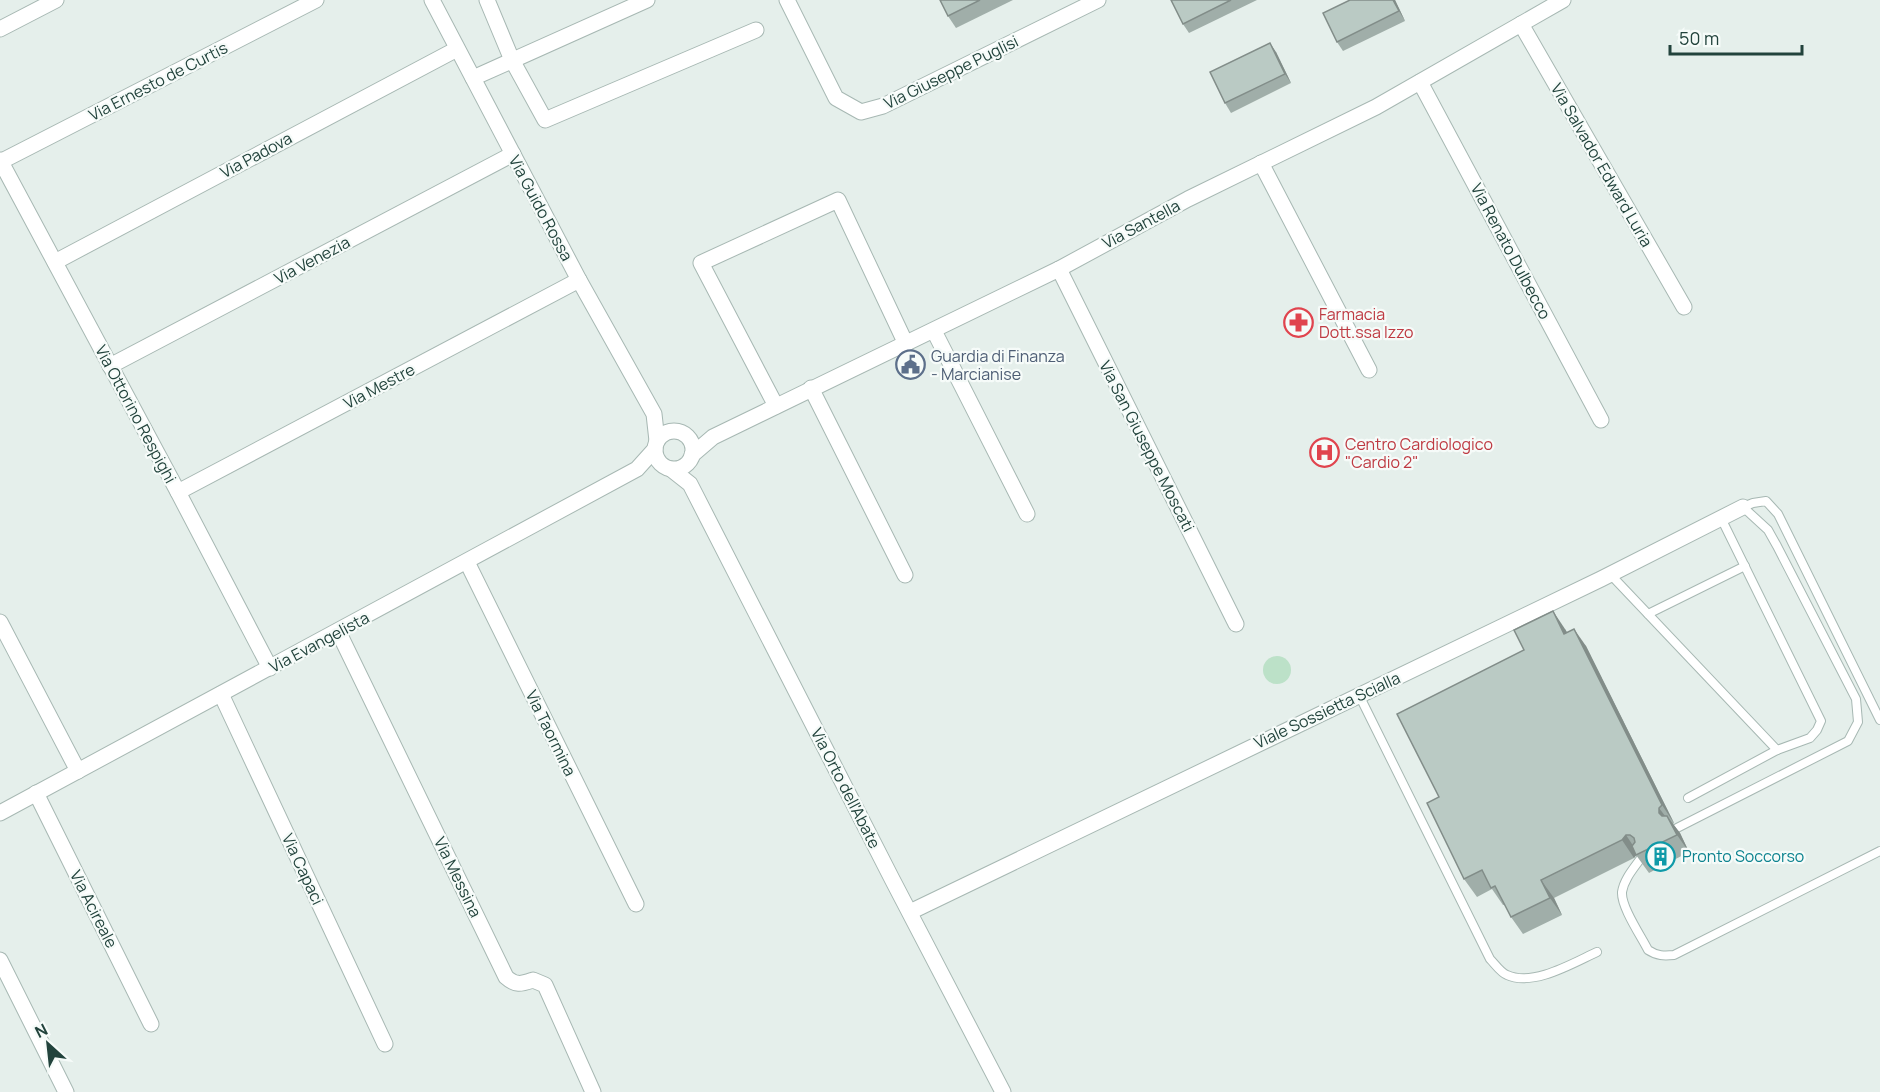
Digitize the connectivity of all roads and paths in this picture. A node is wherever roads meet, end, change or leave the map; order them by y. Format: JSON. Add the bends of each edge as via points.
{"nodes":[{"id":1,"x":56,"y":0,"type":"edge"},
{"id":2,"x":316,"y":0,"type":"edge"},
{"id":3,"x":432,"y":0,"type":"edge"},
{"id":4,"x":487,"y":0,"type":"edge"},
{"id":5,"x":647,"y":0,"type":"edge"},
{"id":6,"x":787,"y":0,"type":"edge"},
{"id":7,"x":1098,"y":0,"type":"edge"},
{"id":8,"x":1563,"y":0,"type":"edge"},
{"id":9,"x":1521,"y":24,"type":"junction"},
{"id":10,"x":0,"y":29,"type":"edge"},
{"id":11,"x":756,"y":30,"type":"dead end"},
{"id":12,"x":457,"y":49,"type":"junction"},
{"id":13,"x":512,"y":60,"type":"junction"},
{"id":14,"x":473,"y":78,"type":"junction"},
{"id":15,"x":1420,"y":82,"type":"junction"},
{"id":16,"x":513,"y":154,"type":"junction"},
{"id":17,"x":0,"y":161,"type":"edge"},
{"id":18,"x":1261,"y":164,"type":"junction"},
{"id":19,"x":55,"y":262,"type":"junction"},
{"id":20,"x":1059,"y":269,"type":"junction"},
{"id":21,"x":579,"y":280,"type":"junction"},
{"id":22,"x":1684,"y":307,"type":"dead end"},
{"id":23,"x":933,"y":331,"type":"junction"},
{"id":24,"x":906,"y":344,"type":"junction"},
{"id":25,"x":110,"y":366,"type":"junction"},
{"id":26,"x":1370,"y":370,"type":"dead end"},
{"id":27,"x":811,"y":388,"type":"junction"},
{"id":28,"x":776,"y":406,"type":"junction"},
{"id":29,"x":654,"y":414,"type":"junction"},
{"id":30,"x":1601,"y":420,"type":"dead end"},
{"id":31,"x":682,"y":433,"type":"junction"},
{"id":32,"x":713,"y":436,"type":"junction"},
{"id":33,"x":656,"y":445,"type":"junction"},
{"id":34,"x":691,"y":458,"type":"junction"},
{"id":35,"x":667,"y":467,"type":"junction"},
{"id":36,"x":637,"y":469,"type":"junction"},
{"id":37,"x":690,"y":484,"type":"junction"},
{"id":38,"x":178,"y":492,"type":"junction"},
{"id":39,"x":1743,"y":507,"type":"junction"},
{"id":40,"x":1027,"y":514,"type":"dead end"},
{"id":41,"x":1721,"y":518,"type":"junction"},
{"id":42,"x":466,"y":562,"type":"junction"},
{"id":43,"x":1745,"y":566,"type":"junction"},
{"id":44,"x":1610,"y":574,"type":"junction"},
{"id":45,"x":905,"y":575,"type":"dead end"},
{"id":46,"x":1648,"y":614,"type":"junction"},
{"id":47,"x":0,"y":622,"type":"edge"},
{"id":48,"x":1236,"y":624,"type":"dead end"},
{"id":49,"x":338,"y":631,"type":"junction"},
{"id":50,"x":270,"y":668,"type":"junction"},
{"id":51,"x":221,"y":694,"type":"junction"},
{"id":52,"x":1359,"y":695,"type":"junction"},
{"id":53,"x":1880,"y":720,"type":"edge"},
{"id":54,"x":1777,"y":750,"type":"junction"},
{"id":55,"x":78,"y":771,"type":"junction"},
{"id":56,"x":36,"y":793,"type":"junction"},
{"id":57,"x":1688,"y":798,"type":"dead end"},
{"id":58,"x":0,"y":813,"type":"edge"},
{"id":59,"x":1677,"y":828,"type":"dead end"},
{"id":60,"x":1880,"y":851,"type":"edge"},
{"id":61,"x":1641,"y":858,"type":"edge"},
{"id":62,"x":636,"y":904,"type":"dead end"},
{"id":63,"x":910,"y":912,"type":"junction"},
{"id":64,"x":1597,"y":952,"type":"dead end"},
{"id":65,"x":0,"y":960,"type":"edge"},
{"id":66,"x":151,"y":1024,"type":"dead end"},
{"id":67,"x":385,"y":1044,"type":"dead end"},
{"id":68,"x":66,"y":1092,"type":"edge"},
{"id":69,"x":593,"y":1092,"type":"edge"},
{"id":70,"x":1003,"y":1092,"type":"edge"}],
"edges":[{"from":1,"to":10,"type":"street"},
{"from":2,"to":17,"type":"street","name":"Via Ernesto de Curtis"},
{"from":3,"to":12,"type":"street","name":"Via Guido Rossa"},
{"from":4,"to":13,"type":"street"},
{"from":5,"to":13,"type":"street"},
{"from":6,"to":7,"type":"street","name":"Via Giuseppe Puglisi","via":[[836,98],[861,112],[883,106]]},
{"from":8,"to":9,"type":"street","name":"Via Santella"},
{"from":9,"to":15,"type":"street","name":"Via Santella"},
{"from":9,"to":22,"type":"street","name":"Via Salvador Edward Luria"},
{"from":11,"to":13,"type":"street","via":[[545,120]]},
{"from":12,"to":14,"type":"street","name":"Via Guido Rossa"},
{"from":12,"to":19,"type":"street","name":"Via Padova"},
{"from":13,"to":14,"type":"street"},
{"from":14,"to":16,"type":"street","name":"Via Guido Rossa"},
{"from":15,"to":18,"type":"street","name":"Via Santella"},
{"from":15,"to":30,"type":"street","name":"Via Renato Dulbecco"},
{"from":16,"to":21,"type":"street","name":"Via Guido Rossa"},
{"from":16,"to":25,"type":"street","name":"Via Venezia"},
{"from":17,"to":19,"type":"street","name":"Via Ottorino Respighi"},
{"from":18,"to":20,"type":"street","name":"Via Santella"},
{"from":18,"to":26,"type":"street"},
{"from":19,"to":25,"type":"street","name":"Via Ottorino Respighi"},
{"from":20,"to":23,"type":"street","name":"Via Santella"},
{"from":20,"to":48,"type":"street","name":"Via San Giuseppe Moscati"},
{"from":21,"to":29,"type":"street","name":"Via Guido Rossa"},
{"from":21,"to":38,"type":"street","name":"Via Mestre"},
{"from":23,"to":24,"type":"street","name":"Via Santella"},
{"from":23,"to":40,"type":"street"},
{"from":24,"to":27,"type":"street","name":"Via Santella"},
{"from":24,"to":28,"type":"street","via":[[838,200],[701,263]]},
{"from":25,"to":38,"type":"street","name":"Via Ottorino Respighi"},
{"from":27,"to":28,"type":"street","name":"Via Santella"},
{"from":27,"to":45,"type":"street"},
{"from":28,"to":32,"type":"street","name":"Via Santella"},
{"from":29,"to":31,"type":"street","name":"Via Guido Rossa"},
{"from":29,"to":33,"type":"street","name":"Via Guido Rossa"},
{"from":31,"to":32,"type":"street","name":"Via Santella"},
{"from":31,"to":33,"type":"street","via":[[664,434]]},
{"from":31,"to":34,"type":"street","via":[[692,444]]},
{"from":32,"to":34,"type":"street","name":"Via Santella"},
{"from":33,"to":35,"type":"street","via":[[656,456]]},
{"from":33,"to":36,"type":"street","name":"Via Evangelista"},
{"from":34,"to":35,"type":"street","via":[[681,467]]},
{"from":34,"to":37,"type":"street","name":"Via Orto dell'Abate"},
{"from":35,"to":36,"type":"street","name":"Via Evangelista"},
{"from":35,"to":37,"type":"street","name":"Via Orto dell'Abate"},
{"from":36,"to":42,"type":"street","name":"Via Evangelista"},
{"from":37,"to":63,"type":"street","name":"Via Orto dell'Abate"},
{"from":38,"to":50,"type":"street","name":"Via Ottorino Respighi"},
{"from":39,"to":41,"type":"street","name":"Viale Sossietta Scialla"},
{"from":39,"to":53,"type":"lane","via":[[1766,501],[1778,514]]},
{"from":39,"to":59,"type":"lane","via":[[1768,530],[1856,699],[1858,722],[1848,741]]},
{"from":41,"to":43,"type":"lane"},
{"from":41,"to":44,"type":"street","name":"Viale Sossietta Scialla"},
{"from":42,"to":49,"type":"street","name":"Via Evangelista"},
{"from":42,"to":62,"type":"street","name":"Via Taormina"},
{"from":43,"to":46,"type":"lane"},
{"from":43,"to":54,"type":"lane","via":[[1821,721],[1810,738]]},
{"from":44,"to":46,"type":"lane"},
{"from":44,"to":52,"type":"street","name":"Viale Sossietta Scialla"},
{"from":46,"to":54,"type":"lane"},
{"from":47,"to":55,"type":"street"},
{"from":49,"to":50,"type":"street","name":"Via Evangelista"},
{"from":49,"to":69,"type":"street","name":"Via Messina","via":[[506,977],[519,985],[533,980],[545,985]]},
{"from":50,"to":51,"type":"street","name":"Via Evangelista"},
{"from":51,"to":55,"type":"street","name":"Via Evangelista"},
{"from":51,"to":67,"type":"street","name":"Via Capaci"},
{"from":52,"to":63,"type":"street","name":"Viale Sossietta Scialla"},
{"from":52,"to":64,"type":"lane","via":[[1490,959],[1506,975],[1529,980]]},
{"from":54,"to":57,"type":"lane"},
{"from":55,"to":56,"type":"street","name":"Via Evangelista"},
{"from":56,"to":58,"type":"street","name":"Via Evangelista"},
{"from":56,"to":66,"type":"street","name":"Via Acireale"},
{"from":60,"to":61,"type":"lane","via":[[1667,956],[1648,950],[1623,903],[1622,892]]},
{"from":63,"to":70,"type":"street","name":"Via Orto dell'Abate"},
{"from":65,"to":68,"type":"street"}]}
